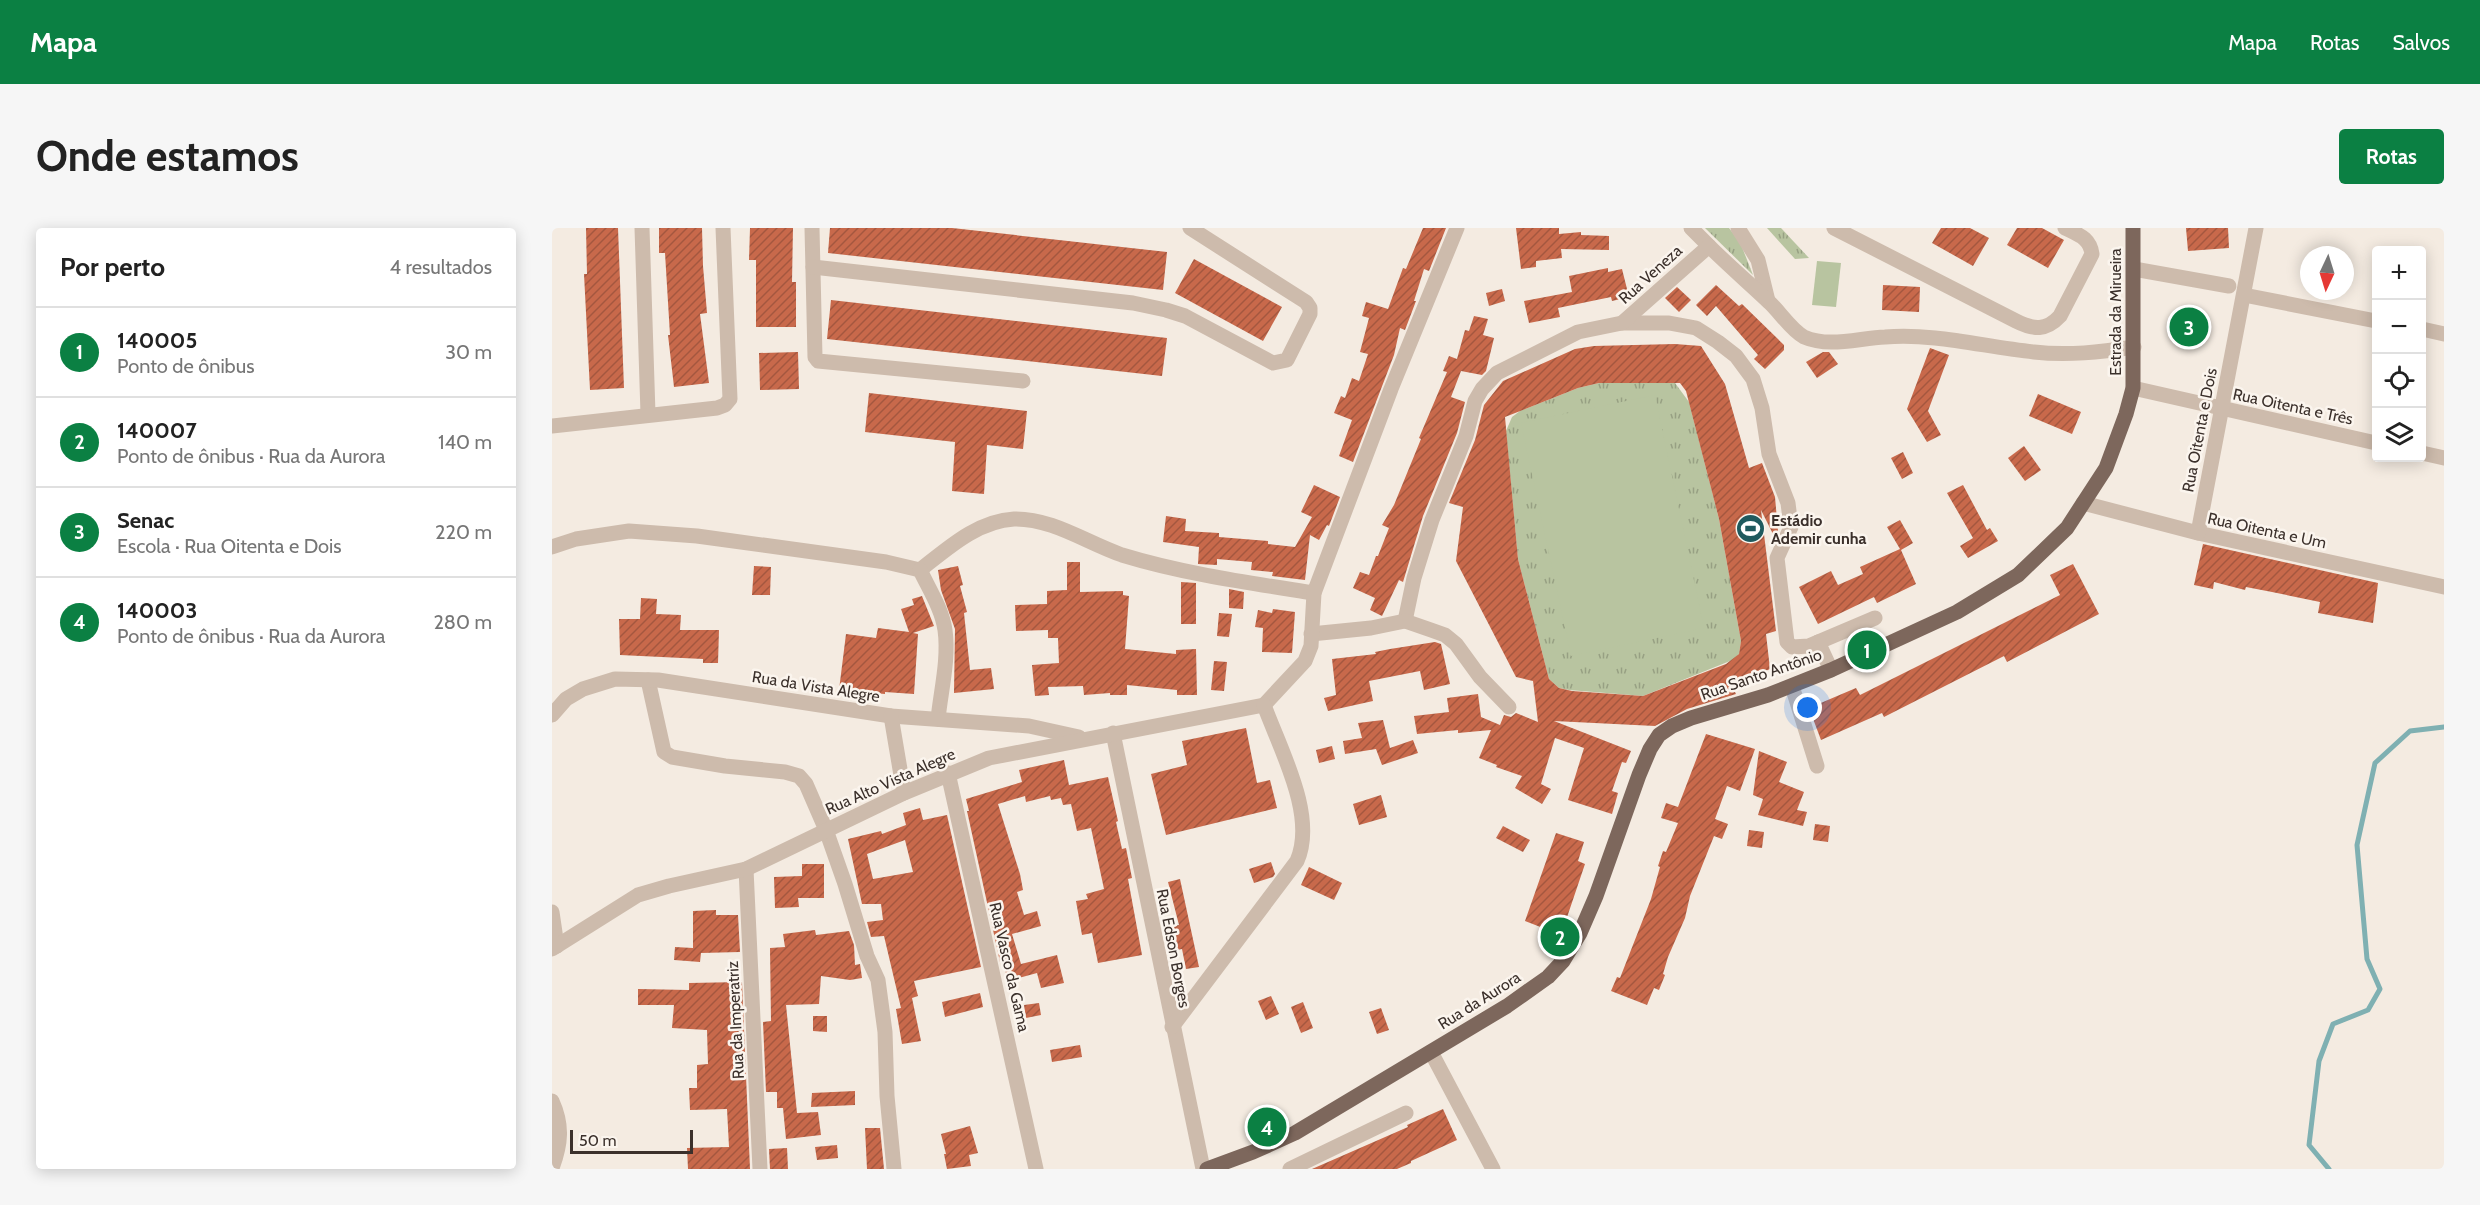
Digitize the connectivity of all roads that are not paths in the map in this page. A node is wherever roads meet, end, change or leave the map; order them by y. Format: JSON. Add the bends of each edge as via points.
{"nodes":[{"id":1,"x":642,"y":228,"type":"edge"},
{"id":2,"x":723,"y":228,"type":"edge"},
{"id":3,"x":812,"y":228,"type":"edge"},
{"id":4,"x":1190,"y":228,"type":"edge"},
{"id":5,"x":1457,"y":228,"type":"edge"},
{"id":6,"x":1691,"y":228,"type":"edge"},
{"id":7,"x":1738,"y":228,"type":"edge"},
{"id":8,"x":1834,"y":228,"type":"edge"},
{"id":9,"x":2065,"y":228,"type":"edge"},
{"id":10,"x":2133,"y":228,"type":"edge"},
{"id":11,"x":2256,"y":228,"type":"edge"},
{"id":12,"x":1708,"y":246,"type":"junction"},
{"id":13,"x":813,"y":267,"type":"junction"},
{"id":14,"x":2138,"y":270,"type":"junction"},
{"id":15,"x":2229,"y":286,"type":"dead end"},
{"id":16,"x":2244,"y":295,"type":"junction"},
{"id":17,"x":1768,"y":301,"type":"junction"},
{"id":18,"x":2372,"y":320,"type":"edge"},
{"id":19,"x":1622,"y":323,"type":"junction"},
{"id":20,"x":2426,"y":330,"type":"edge"},
{"id":21,"x":2444,"y":334,"type":"edge"},
{"id":22,"x":2134,"y":347,"type":"junction"},
{"id":23,"x":1023,"y":381,"type":"dead end"},
{"id":24,"x":2133,"y":388,"type":"junction"},
{"id":25,"x":2221,"y":409,"type":"junction"},
{"id":26,"x":648,"y":414,"type":"junction"},
{"id":27,"x":552,"y":426,"type":"edge"},
{"id":28,"x":2372,"y":442,"type":"edge"},
{"id":29,"x":2426,"y":454,"type":"edge"},
{"id":30,"x":2444,"y":458,"type":"edge"},
{"id":31,"x":2083,"y":503,"type":"junction"},
{"id":32,"x":2198,"y":533,"type":"junction"},
{"id":33,"x":552,"y":547,"type":"edge"},
{"id":34,"x":920,"y":570,"type":"junction"},
{"id":35,"x":2018,"y":575,"type":"joint"},
{"id":36,"x":2444,"y":587,"type":"edge"},
{"id":37,"x":1314,"y":593,"type":"junction"},
{"id":38,"x":1875,"y":618,"type":"dead end"},
{"id":39,"x":1405,"y":621,"type":"junction"},
{"id":40,"x":1311,"y":634,"type":"junction"},
{"id":41,"x":1818,"y":642,"type":"junction"},
{"id":42,"x":1831,"y":670,"type":"junction"},
{"id":43,"x":648,"y":680,"type":"junction"},
{"id":44,"x":1792,"y":686,"type":"junction"},
{"id":45,"x":1264,"y":705,"type":"junction"},
{"id":46,"x":1509,"y":706,"type":"dead end"},
{"id":47,"x":552,"y":715,"type":"edge"},
{"id":48,"x":891,"y":716,"type":"junction"},
{"id":49,"x":938,"y":718,"type":"junction"},
{"id":50,"x":1113,"y":733,"type":"junction"},
{"id":51,"x":1085,"y":738,"type":"junction"},
{"id":52,"x":1650,"y":749,"type":"joint"},
{"id":53,"x":1817,"y":766,"type":"dead end"},
{"id":54,"x":948,"y":773,"type":"junction"},
{"id":55,"x":904,"y":793,"type":"junction"},
{"id":56,"x":826,"y":830,"type":"junction"},
{"id":57,"x":746,"y":869,"type":"junction"},
{"id":58,"x":552,"y":912,"type":"edge"},
{"id":59,"x":554,"y":948,"type":"edge"},
{"id":60,"x":1172,"y":1027,"type":"junction"},
{"id":61,"x":1431,"y":1052,"type":"junction"},
{"id":62,"x":552,"y":1101,"type":"edge"},
{"id":63,"x":1406,"y":1113,"type":"dead end"},
{"id":64,"x":552,"y":1168,"type":"edge"},
{"id":65,"x":1491,"y":1168,"type":"edge"},
{"id":66,"x":760,"y":1169,"type":"edge"},
{"id":67,"x":894,"y":1169,"type":"edge"},
{"id":68,"x":1036,"y":1169,"type":"edge"},
{"id":69,"x":1205,"y":1169,"type":"edge"},
{"id":70,"x":1290,"y":1169,"type":"edge"}],
"edges":[{"from":1,"to":26,"type":"street"},
{"from":2,"to":26,"type":"street","via":[[730,399],[717,408]]},
{"from":3,"to":13,"type":"street"},
{"from":4,"to":13,"type":"street","via":[[1306,302],[1310,314],[1287,360],[1273,363],[1185,316],[1133,303]]},
{"from":5,"to":37,"type":"street"},
{"from":6,"to":12,"type":"street"},
{"from":7,"to":17,"type":"street","via":[[1758,260]]},
{"from":8,"to":9,"type":"street","via":[[2028,327],[2041,329],[2060,316],[2092,254],[2091,244],[2083,236]]},
{"from":10,"to":14,"type":"main road","name":"Estrada da Mirueira"},
{"from":11,"to":16,"type":"street","name":"Rua Oitenta e Dois"},
{"from":12,"to":17,"type":"street","name":"Rua Veneza"},
{"from":12,"to":19,"type":"street","name":"Rua Veneza"},
{"from":13,"to":23,"type":"street","via":[[818,361]]},
{"from":14,"to":15,"type":"street"},
{"from":14,"to":22,"type":"main road","name":"Estrada da Mirueira"},
{"from":16,"to":18,"type":"street"},
{"from":16,"to":25,"type":"street","name":"Rua Oitenta e Dois"},
{"from":17,"to":22,"type":"street","name":"Rua Veneza","via":[[1802,336],[1817,341],[1917,336],[2036,353],[2072,354]]},
{"from":19,"to":39,"type":"street","name":"Rua Veneza","via":[[1578,332],[1497,373],[1482,389],[1432,520],[1413,578]]},
{"from":19,"to":41,"type":"street","via":[[1669,323],[1696,328],[1736,356],[1753,379],[1769,454],[1788,503],[1791,527],[1777,558],[1787,642],[1801,647]]},
{"from":20,"to":21,"type":"street"},
{"from":22,"to":24,"type":"main road","name":"Estrada da Mirueira"},
{"from":24,"to":25,"type":"street","name":"Rua Oitenta e Três"},
{"from":24,"to":31,"type":"main road","name":"Estrada da Mirueira","via":[[2106,468]]},
{"from":25,"to":28,"type":"street","name":"Rua Oitenta e Três"},
{"from":25,"to":32,"type":"street","name":"Rua Oitenta e Dois"},
{"from":26,"to":27,"type":"street"},
{"from":29,"to":30,"type":"street"},
{"from":31,"to":32,"type":"street","name":"Rua Oitenta e Um"},
{"from":31,"to":35,"type":"main road","name":"Estrada da Mirueira","via":[[2067,528]]},
{"from":32,"to":36,"type":"street","name":"Rua Oitenta e Um"},
{"from":33,"to":34,"type":"street","via":[[629,531],[731,540]]},
{"from":34,"to":37,"type":"street","via":[[969,534],[993,522],[1015,519],[1042,523],[1120,554],[1171,568]]},
{"from":34,"to":49,"type":"street","via":[[945,629]]},
{"from":35,"to":42,"type":"main road","name":"Rua Santo Antônio","via":[[1957,612]]},
{"from":37,"to":40,"type":"street"},
{"from":38,"to":41,"type":"street"},
{"from":39,"to":40,"type":"street"},
{"from":39,"to":46,"type":"street","via":[[1445,635]]},
{"from":40,"to":45,"type":"street","via":[[1305,661]]},
{"from":41,"to":42,"type":"street"},
{"from":42,"to":44,"type":"main road","name":"Rua Santo Antônio"},
{"from":43,"to":47,"type":"street","name":"Rua da Vista Alegre","via":[[615,679],[583,689],[566,699]]},
{"from":43,"to":48,"type":"street","name":"Rua da Vista Alegre"},
{"from":43,"to":56,"type":"street","via":[[664,752],[672,757],[799,776]]},
{"from":44,"to":52,"type":"main road","name":"Rua Santo Antônio","via":[[1672,726],[1659,735]]},
{"from":44,"to":53,"type":"street"},
{"from":45,"to":50,"type":"street","name":"Rua Alto Vista Alegre"},
{"from":45,"to":60,"type":"street","via":[[1303,812],[1303,849]]},
{"from":48,"to":49,"type":"street","name":"Rua da Vista Alegre"},
{"from":48,"to":55,"type":"street"},
{"from":49,"to":51,"type":"street","name":"Rua da Vista Alegre","via":[[1029,726]]},
{"from":50,"to":51,"type":"street","name":"Rua Alto Vista Alegre"},
{"from":50,"to":60,"type":"street","name":"Rua Edson Borges"},
{"from":51,"to":54,"type":"street","name":"Rua Alto Vista Alegre","via":[[988,758]]},
{"from":52,"to":61,"type":"main road","name":"Rua da Aurora","via":[[1596,896],[1563,960],[1548,977],[1507,1006]]},
{"from":54,"to":55,"type":"street","name":"Rua Alto Vista Alegre"},
{"from":54,"to":68,"type":"street","name":"Rua Vasco da Gama"},
{"from":55,"to":56,"type":"street","name":"Rua Alto Vista Alegre"},
{"from":56,"to":57,"type":"street","name":"Rua Alto Vista Alegre"},
{"from":56,"to":67,"type":"street","via":[[878,980]]},
{"from":57,"to":59,"type":"street","name":"Rua Alto Vista Alegre","via":[[638,895]]},
{"from":57,"to":66,"type":"street","name":"Rua da Imperatriz"},
{"from":58,"to":59,"type":"street"},
{"from":60,"to":69,"type":"street","name":"Rua Edson Borges"},
{"from":61,"to":65,"type":"street"},
{"from":61,"to":69,"type":"main road","name":"Rua da Aurora","via":[[1294,1133]]},
{"from":62,"to":64,"type":"street","via":[[561,1134]]},
{"from":63,"to":70,"type":"street"}]}
